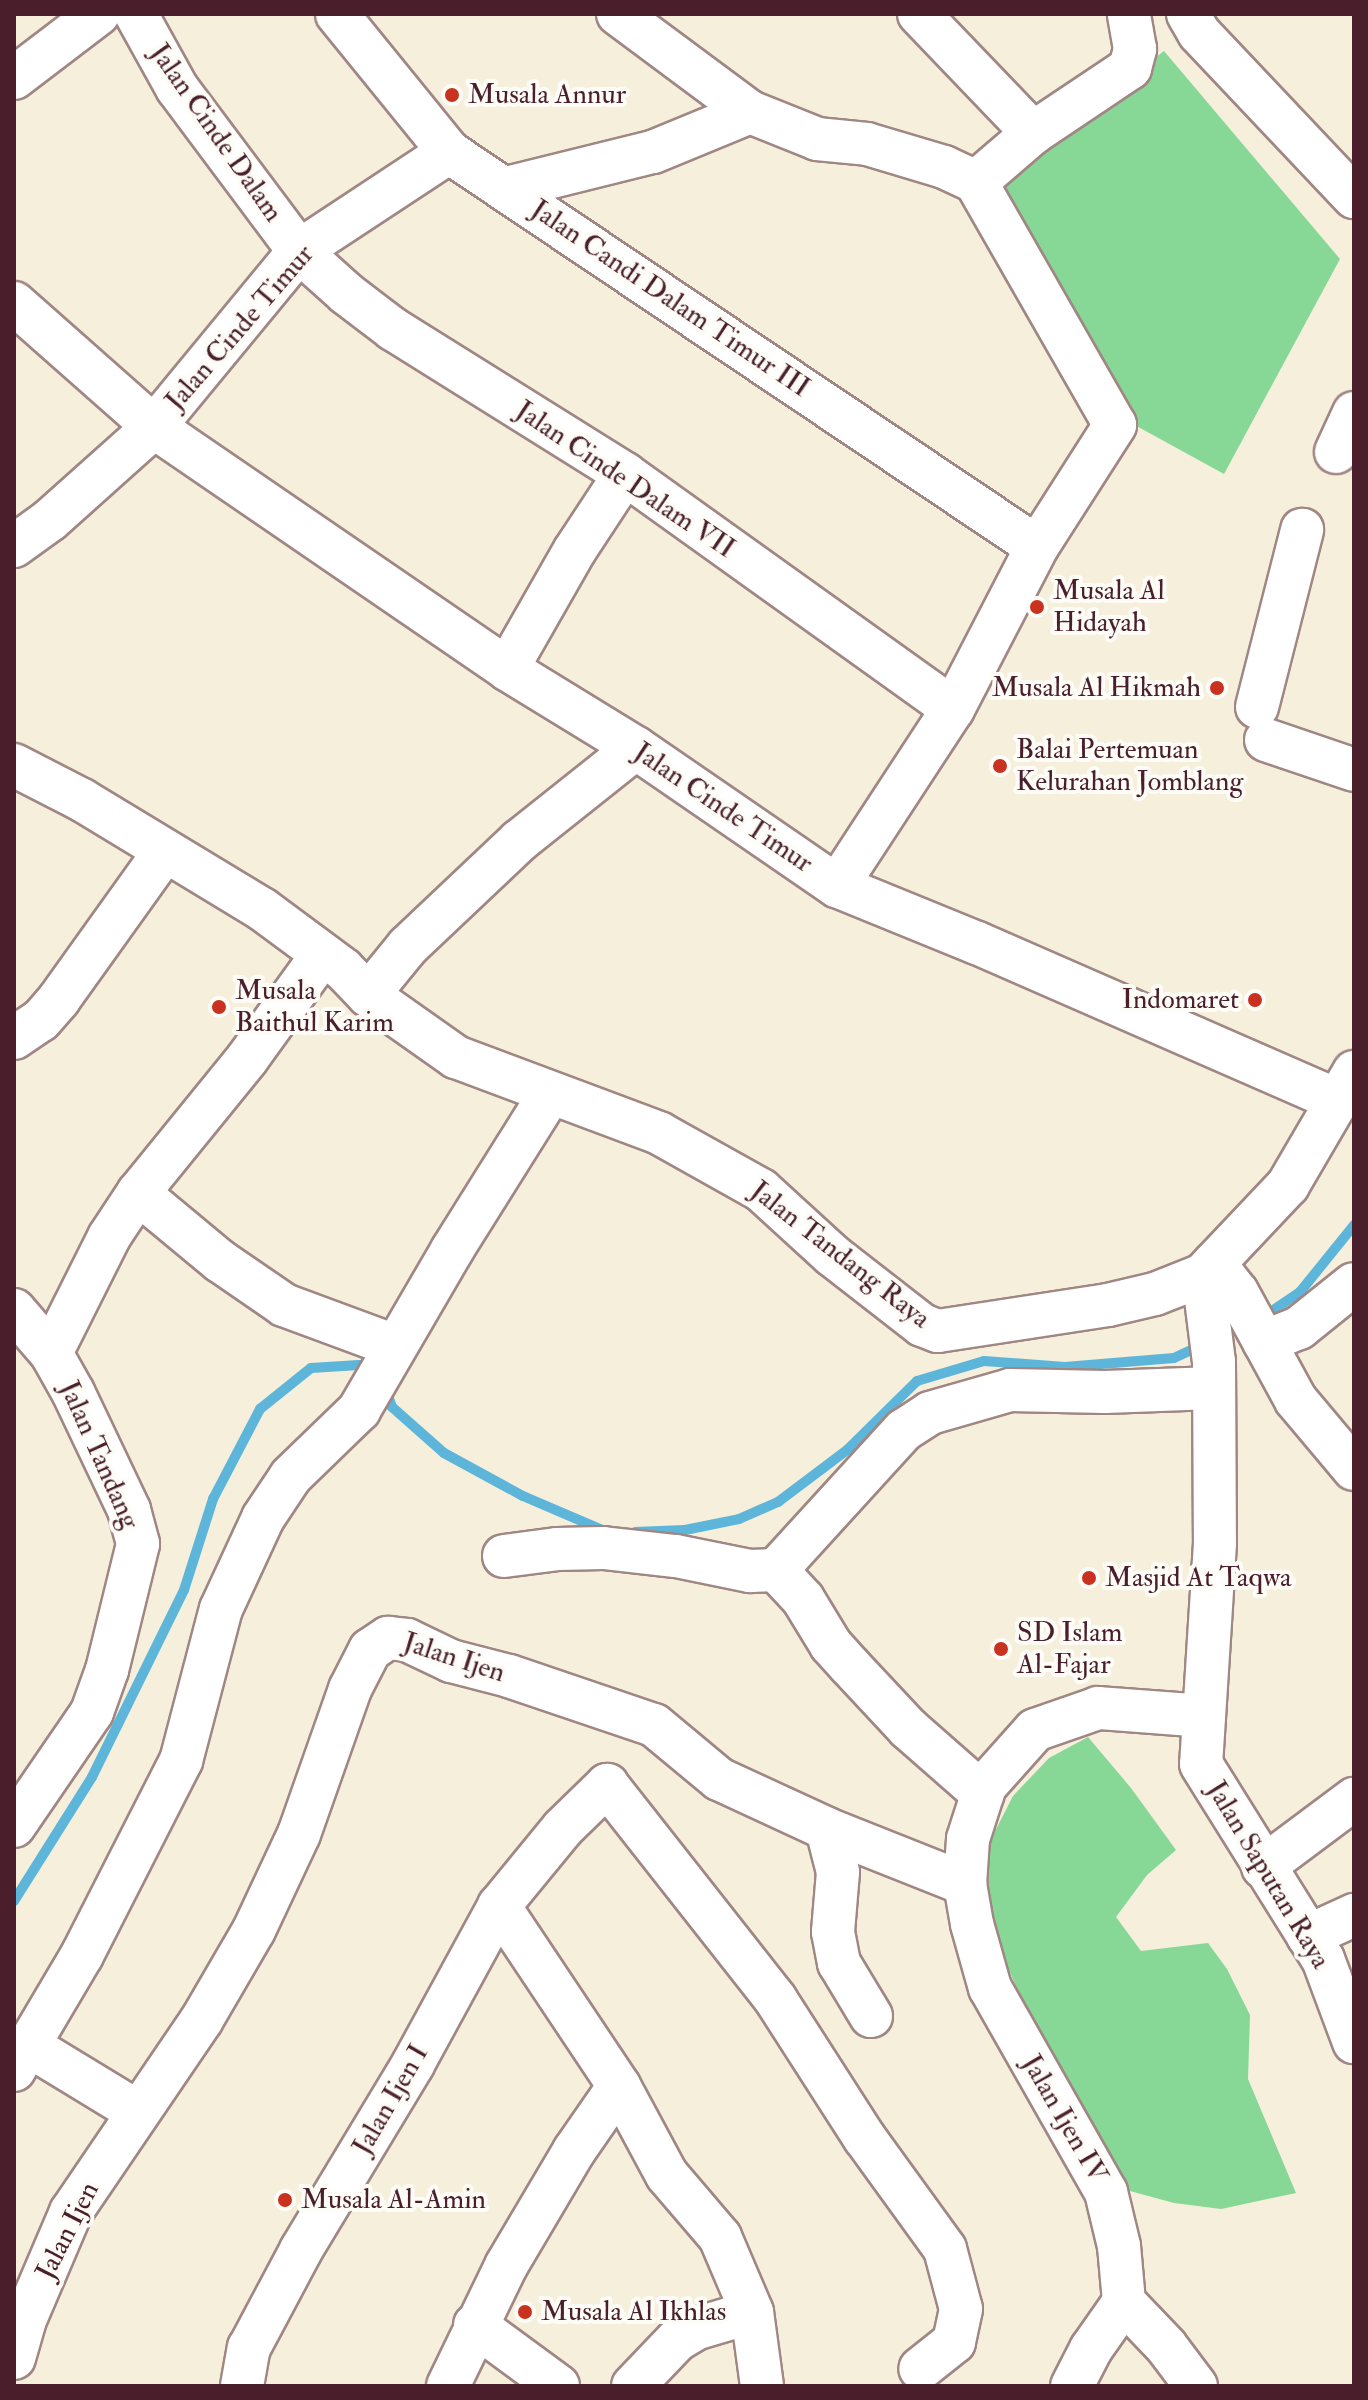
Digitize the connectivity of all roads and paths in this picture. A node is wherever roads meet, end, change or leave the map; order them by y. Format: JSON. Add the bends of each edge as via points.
{"nodes":[{"id":1,"x":98,"y":14,"type":"edge"},
{"id":2,"x":136,"y":14,"type":"edge"},
{"id":3,"x":337,"y":14,"type":"edge"},
{"id":4,"x":618,"y":14,"type":"edge"},
{"id":5,"x":919,"y":14,"type":"edge"},
{"id":6,"x":1129,"y":14,"type":"edge"},
{"id":7,"x":1188,"y":14,"type":"edge"},
{"id":8,"x":14,"y":78,"type":"edge"},
{"id":9,"x":750,"y":112,"type":"junction"},
{"id":10,"x":1033,"y":133,"type":"junction"},
{"id":11,"x":449,"y":152,"type":"junction"},
{"id":12,"x":976,"y":182,"type":"junction"},
{"id":13,"x":507,"y":188,"type":"junction"},
{"id":14,"x":1353,"y":203,"type":"edge"},
{"id":15,"x":299,"y":251,"type":"junction"},
{"id":16,"x":14,"y":303,"type":"edge"},
{"id":17,"x":1354,"y":413,"type":"edge"},
{"id":18,"x":154,"y":427,"type":"junction"},
{"id":19,"x":1336,"y":452,"type":"dead end"},
{"id":20,"x":625,"y":474,"type":"junction"},
{"id":21,"x":1302,"y":530,"type":"dead end"},
{"id":22,"x":14,"y":546,"type":"edge"},
{"id":23,"x":1037,"y":547,"type":"junction"},
{"id":24,"x":507,"y":669,"type":"junction"},
{"id":25,"x":953,"y":709,"type":"junction"},
{"id":26,"x":636,"y":748,"type":"junction"},
{"id":27,"x":14,"y":765,"type":"edge"},
{"id":28,"x":1354,"y":770,"type":"edge"},
{"id":29,"x":165,"y":851,"type":"junction"},
{"id":30,"x":837,"y":886,"type":"junction"},
{"id":31,"x":322,"y":955,"type":"junction"},
{"id":32,"x":368,"y":995,"type":"junction"},
{"id":33,"x":14,"y":1038,"type":"edge"},
{"id":34,"x":1346,"y":1087,"type":"edge"},
{"id":35,"x":550,"y":1094,"type":"junction"},
{"id":36,"x":138,"y":1193,"type":"junction"},
{"id":37,"x":1354,"y":1284,"type":"edge"},
{"id":38,"x":1216,"y":1285,"type":"junction"},
{"id":39,"x":14,"y":1310,"type":"edge"},
{"id":40,"x":1264,"y":1342,"type":"junction"},
{"id":41,"x":51,"y":1353,"type":"junction"},
{"id":42,"x":390,"y":1356,"type":"junction"},
{"id":43,"x":1214,"y":1375,"type":"junction"},
{"id":44,"x":1354,"y":1469,"type":"edge"},
{"id":45,"x":504,"y":1556,"type":"dead end"},
{"id":46,"x":776,"y":1570,"type":"junction"},
{"id":47,"x":1204,"y":1716,"type":"junction"},
{"id":48,"x":983,"y":1794,"type":"junction"},
{"id":49,"x":1354,"y":1799,"type":"edge"},
{"id":50,"x":14,"y":1826,"type":"edge"},
{"id":51,"x":827,"y":1829,"type":"junction"},
{"id":52,"x":1263,"y":1867,"type":"junction"},
{"id":53,"x":965,"y":1884,"type":"junction"},
{"id":54,"x":499,"y":1906,"type":"junction"},
{"id":55,"x":1354,"y":1915,"type":"edge"},
{"id":56,"x":1308,"y":1936,"type":"junction"},
{"id":57,"x":871,"y":2016,"type":"dead end"},
{"id":58,"x":1354,"y":2042,"type":"edge"},
{"id":59,"x":22,"y":2059,"type":"edge"},
{"id":60,"x":619,"y":2086,"type":"junction"},
{"id":61,"x":138,"y":2112,"type":"junction"},
{"id":62,"x":1124,"y":2302,"type":"junction"},
{"id":63,"x":752,"y":2312,"type":"junction"},
{"id":64,"x":475,"y":2325,"type":"junction"},
{"id":65,"x":14,"y":2358,"type":"edge"},
{"id":66,"x":921,"y":2380,"type":"edge"},
{"id":67,"x":242,"y":2386,"type":"edge"},
{"id":68,"x":448,"y":2386,"type":"edge"},
{"id":69,"x":558,"y":2386,"type":"edge"},
{"id":70,"x":633,"y":2386,"type":"edge"},
{"id":71,"x":762,"y":2386,"type":"edge"},
{"id":72,"x":1072,"y":2386,"type":"edge"},
{"id":73,"x":1196,"y":2386,"type":"edge"}],
"edges":[{"from":1,"to":8,"type":"street"},
{"from":2,"to":15,"type":"street","name":"Jalan Cinde Dalam","via":[[177,88]]},
{"from":3,"to":11,"type":"street","name":"Jalan Candi Dalam Timur III"},
{"from":4,"to":9,"type":"street"},
{"from":5,"to":10,"type":"street"},
{"from":6,"to":10,"type":"street","via":[[1135,49],[1130,68]]},
{"from":7,"to":14,"type":"street","via":[[1199,33]]},
{"from":9,"to":12,"type":"street","via":[[817,139],[867,144]]},
{"from":9,"to":13,"type":"street","via":[[653,152]]},
{"from":10,"to":12,"type":"street"},
{"from":11,"to":13,"type":"street","name":"Jalan Candi Dalam Timur III"},
{"from":11,"to":15,"type":"street","name":"Jalan Cinde Timur"},
{"from":12,"to":23,"type":"street","via":[[1115,423]]},
{"from":13,"to":23,"type":"street","name":"Jalan Candi Dalam Timur III"},
{"from":15,"to":18,"type":"street","name":"Jalan Cinde Timur"},
{"from":15,"to":20,"type":"street","name":"Jalan Cinde Dalam VII","via":[[393,329]]},
{"from":16,"to":18,"type":"street","name":"Jalan Cinde Timur"},
{"from":17,"to":19,"type":"street"},
{"from":18,"to":22,"type":"street"},
{"from":18,"to":24,"type":"street","name":"Jalan Cinde Timur"},
{"from":20,"to":24,"type":"street"},
{"from":20,"to":25,"type":"street","name":"Jalan Cinde Dalam VII"},
{"from":21,"to":28,"type":"street","via":[[1261,724]]},
{"from":23,"to":25,"type":"street"},
{"from":24,"to":26,"type":"street","name":"Jalan Cinde Timur"},
{"from":25,"to":30,"type":"street"},
{"from":26,"to":30,"type":"street","name":"Jalan Cinde Timur"},
{"from":26,"to":32,"type":"street","via":[[519,841],[408,946]]},
{"from":27,"to":29,"type":"street","name":"Jalan Tandang Raya"},
{"from":29,"to":31,"type":"street","name":"Jalan Tandang Raya","via":[[262,909]]},
{"from":29,"to":33,"type":"street","via":[[59,999],[41,1020]]},
{"from":30,"to":34,"type":"street","name":"Jalan Cinde Timur"},
{"from":31,"to":32,"type":"street","name":"Jalan Tandang Raya"},
{"from":31,"to":36,"type":"street","via":[[247,1059]]},
{"from":32,"to":35,"type":"street","name":"Jalan Tandang Raya","via":[[456,1057]]},
{"from":34,"to":38,"type":"street","name":"Jalan Tandang Raya","via":[[1288,1185]]},
{"from":35,"to":38,"type":"street","name":"Jalan Tandang Raya","via":[[659,1133],[761,1190],[832,1255],[922,1325],[938,1331]]},
{"from":35,"to":42,"type":"street"},
{"from":36,"to":41,"type":"street","via":[[109,1237]]},
{"from":36,"to":42,"type":"street","via":[[220,1261],[284,1305]]},
{"from":37,"to":40,"type":"street","via":[[1299,1328]]},
{"from":38,"to":40,"type":"street"},
{"from":38,"to":43,"type":"street","name":"Jalan Saputan Raya"},
{"from":39,"to":41,"type":"street","name":"Jalan Tandang"},
{"from":40,"to":44,"type":"street","via":[[1296,1400]]},
{"from":41,"to":50,"type":"street","name":"Jalan Tandang","via":[[129,1510],[138,1544],[92,1712]]},
{"from":42,"to":59,"type":"street","via":[[359,1410],[284,1485],[241,1559],[221,1609],[181,1761],[117,1890]]},
{"from":43,"to":46,"type":"street","via":[[1105,1392],[1010,1390],[930,1413],[904,1430]]},
{"from":43,"to":47,"type":"street","name":"Jalan Saputan Raya","via":[[1215,1543]]},
{"from":45,"to":46,"type":"street","via":[[603,1548],[750,1571]]},
{"from":46,"to":48,"type":"street","via":[[850,1666],[909,1729]]},
{"from":47,"to":48,"type":"street","name":"Jalan Ijen IV","via":[[1098,1708],[1035,1730]]},
{"from":47,"to":52,"type":"street","name":"Jalan Saputan Raya","via":[[1201,1764]]},
{"from":48,"to":53,"type":"street","name":"Jalan Ijen IV","via":[[968,1839]]},
{"from":49,"to":52,"type":"street"},
{"from":51,"to":53,"type":"street","name":"Jalan Ijen"},
{"from":51,"to":57,"type":"street","via":[[838,1872],[833,1932],[839,1963]]},
{"from":51,"to":61,"type":"street","name":"Jalan Ijen","via":[[719,1779],[654,1725],[451,1661],[407,1640],[388,1638],[370,1650],[350,1689],[299,1834],[254,1930],[201,2021]]},
{"from":52,"to":56,"type":"street","name":"Jalan Saputan Raya"},
{"from":53,"to":62,"type":"street","name":"Jalan Ijen IV","via":[[990,1988],[1106,2192],[1119,2246]]},
{"from":54,"to":60,"type":"street"},
{"from":54,"to":66,"type":"street","via":[[554,1838],[607,1785],[776,2000],[864,2137],[945,2249],[961,2309],[954,2342]]},
{"from":54,"to":67,"type":"street","name":"Jalan Ijen I","via":[[413,2064],[301,2250],[249,2348]]},
{"from":55,"to":56,"type":"street"},
{"from":56,"to":58,"type":"street","name":"Jalan Saputan Raya","via":[[1328,1972]]},
{"from":59,"to":61,"type":"street"},
{"from":60,"to":63,"type":"street","via":[[667,2175],[720,2237]]},
{"from":60,"to":64,"type":"street","via":[[574,2151]]},
{"from":61,"to":65,"type":"street","name":"Jalan Ijen","via":[[71,2212]]},
{"from":62,"to":72,"type":"street"},
{"from":62,"to":73,"type":"street"},
{"from":63,"to":70,"type":"street","via":[[695,2329],[677,2340]]},
{"from":63,"to":71,"type":"street"},
{"from":64,"to":68,"type":"street"},
{"from":64,"to":69,"type":"street"}]}
